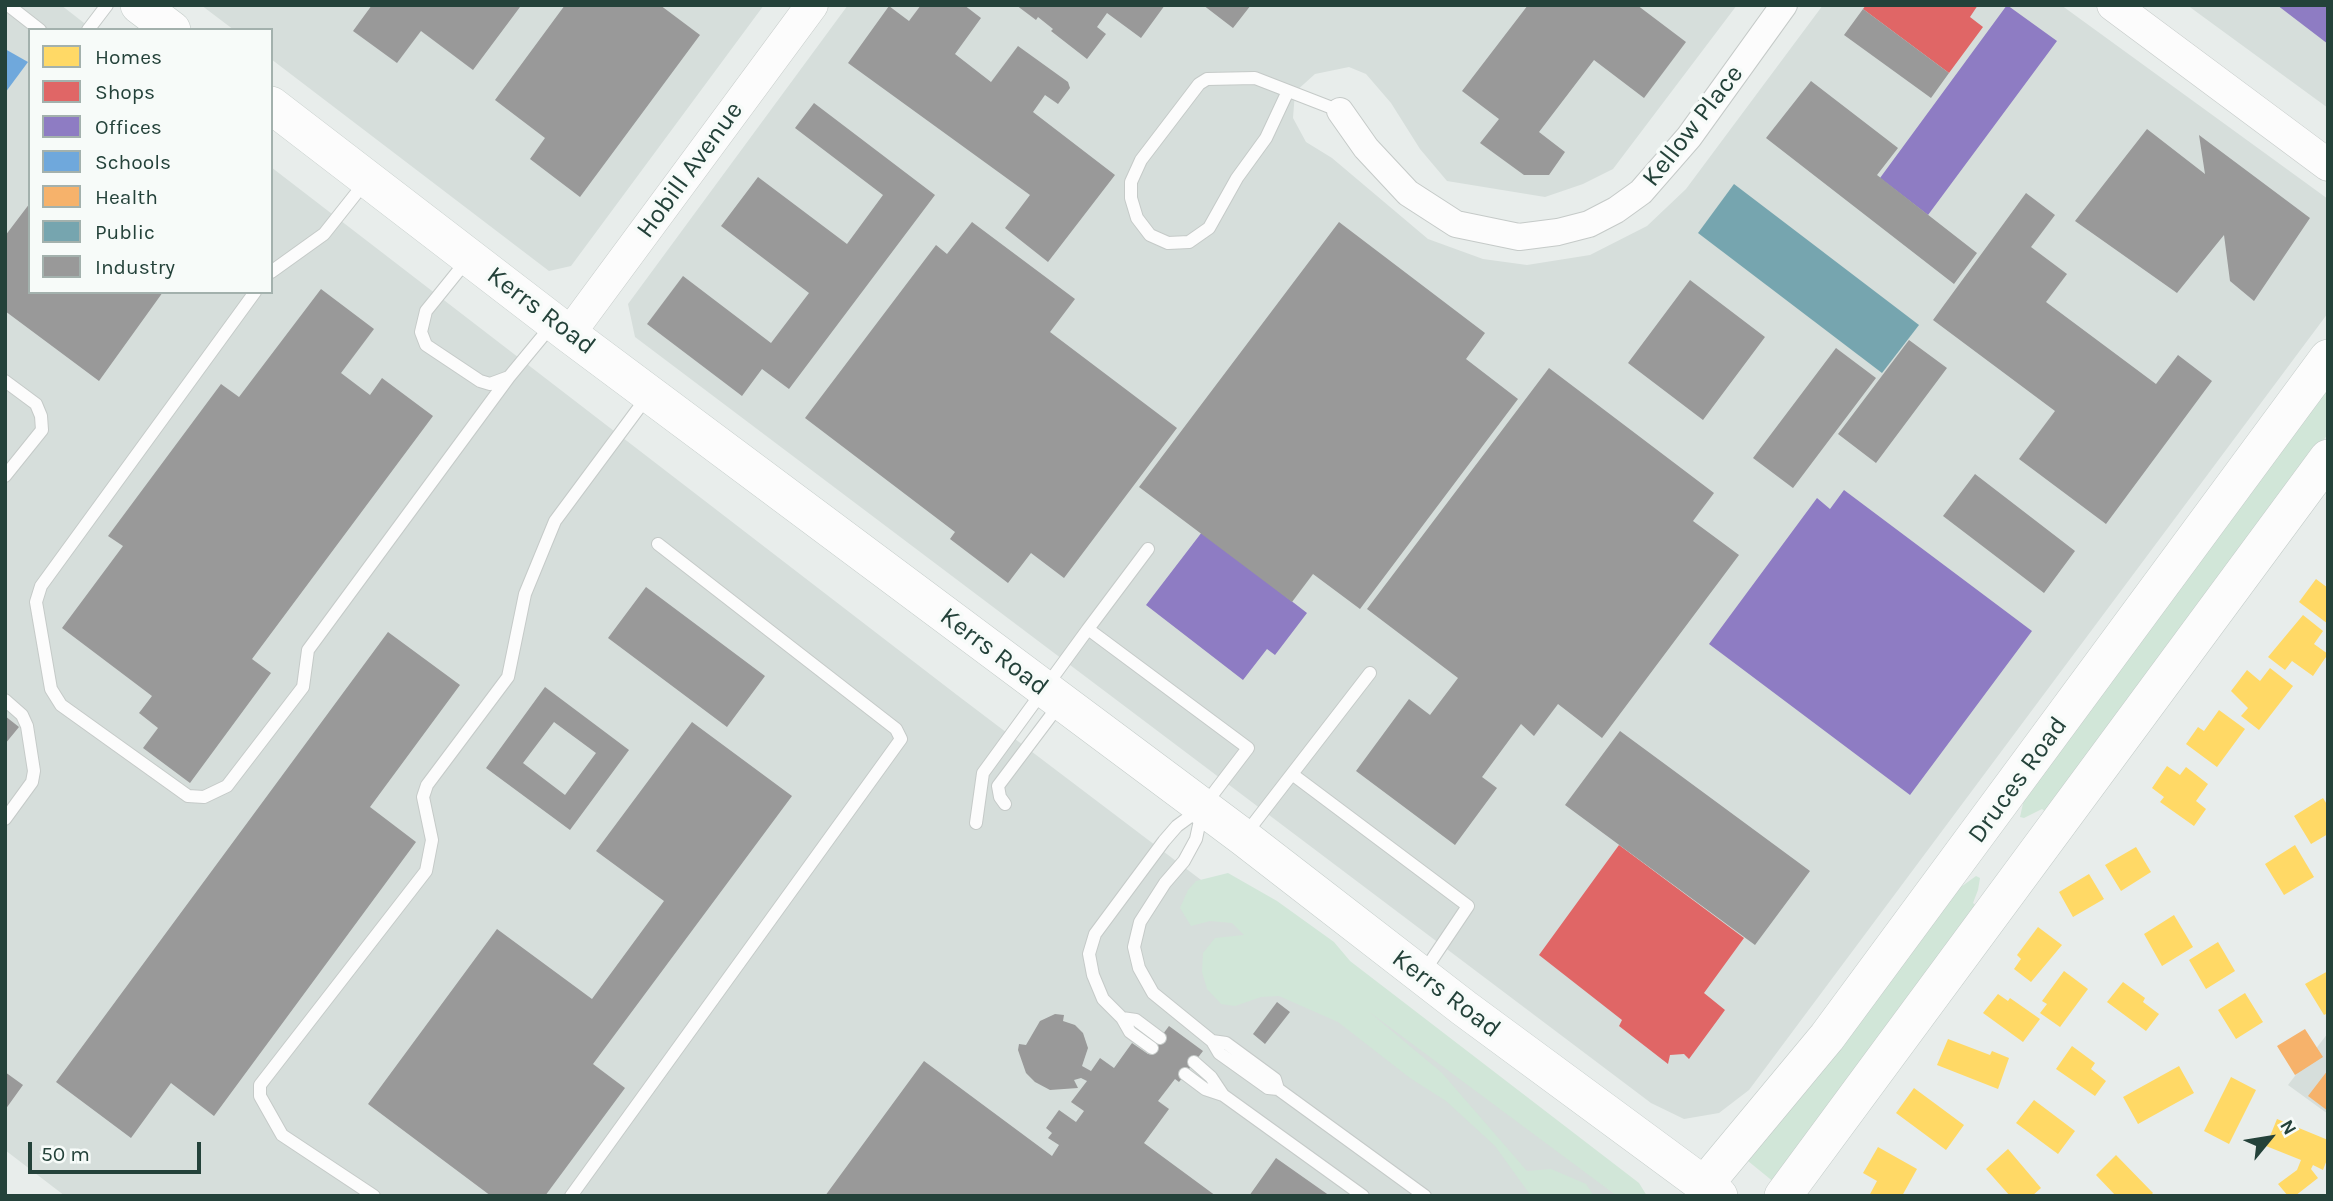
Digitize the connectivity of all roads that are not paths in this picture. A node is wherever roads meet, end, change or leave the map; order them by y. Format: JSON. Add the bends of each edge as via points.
{"nodes":[{"id":1,"x":8,"y":5,"type":"edge"},
{"id":2,"x":107,"y":5,"type":"edge"},
{"id":3,"x":139,"y":5,"type":"edge"},
{"id":4,"x":812,"y":5,"type":"edge"},
{"id":5,"x":1784,"y":5,"type":"edge"},
{"id":6,"x":2113,"y":5,"type":"edge"},
{"id":7,"x":37,"y":28,"type":"edge"},
{"id":8,"x":90,"y":28,"type":"edge"},
{"id":9,"x":169,"y":28,"type":"edge"},
{"id":10,"x":1289,"y":91,"type":"junction"},
{"id":11,"x":273,"y":107,"type":"edge"},
{"id":12,"x":1340,"y":111,"type":"joint"},
{"id":13,"x":2328,"y":165,"type":"edge"},
{"id":14,"x":368,"y":179,"type":"junction"},
{"id":15,"x":469,"y":257,"type":"junction"},
{"id":16,"x":273,"y":271,"type":"edge"},
{"id":17,"x":254,"y":294,"type":"edge"},
{"id":18,"x":562,"y":328,"type":"junction"},
{"id":19,"x":2328,"y":358,"type":"edge"},
{"id":20,"x":509,"y":377,"type":"junction"},
{"id":21,"x":5,"y":381,"type":"edge"},
{"id":22,"x":650,"y":394,"type":"junction"},
{"id":23,"x":2328,"y":458,"type":"edge"},
{"id":24,"x":5,"y":476,"type":"edge"},
{"id":25,"x":657,"y":544,"type":"dead end"},
{"id":26,"x":1148,"y":549,"type":"dead end"},
{"id":27,"x":1088,"y":629,"type":"junction"},
{"id":28,"x":1370,"y":673,"type":"dead end"},
{"id":29,"x":1052,"y":695,"type":"junction"},
{"id":30,"x":5,"y":700,"type":"edge"},
{"id":31,"x":1292,"y":774,"type":"junction"},
{"id":32,"x":1005,"y":804,"type":"dead end"},
{"id":33,"x":1203,"y":807,"type":"junction"},
{"id":34,"x":5,"y":819,"type":"edge"},
{"id":35,"x":976,"y":823,"type":"dead end"},
{"id":36,"x":1982,"y":830,"type":"junction"},
{"id":37,"x":1243,"y":837,"type":"junction"},
{"id":38,"x":2029,"y":866,"type":"junction"},
{"id":39,"x":1421,"y":975,"type":"junction"},
{"id":40,"x":1156,"y":1043,"type":"dead end"},
{"id":41,"x":1194,"y":1062,"type":"dead end"},
{"id":42,"x":1185,"y":1074,"type":"dead end"},
{"id":43,"x":1223,"y":1095,"type":"junction"},
{"id":44,"x":1710,"y":1192,"type":"edge"},
{"id":45,"x":374,"y":1196,"type":"edge"},
{"id":46,"x":571,"y":1196,"type":"edge"},
{"id":47,"x":1363,"y":1196,"type":"edge"},
{"id":48,"x":1425,"y":1196,"type":"edge"},
{"id":49,"x":1783,"y":1196,"type":"edge"}],
"edges":[{"from":1,"to":7,"type":"lane"},
{"from":2,"to":8,"type":"lane"},
{"from":3,"to":9,"type":"main road"},
{"from":4,"to":18,"type":"street","name":"Hobill Avenue"},
{"from":5,"to":12,"type":"street","name":"Kellow Place","via":[[1689,136],[1641,192],[1590,224],[1558,232],[1519,237],[1457,224],[1408,193],[1366,148]]},
{"from":6,"to":13,"type":"street"},
{"from":10,"to":10,"type":"lane","via":[[1255,78],[1207,79],[1199,84],[1141,160],[1131,182],[1137,218],[1150,235],[1168,243],[1189,242],[1209,228],[1266,138]]},
{"from":10,"to":12,"type":"lane"},
{"from":11,"to":14,"type":"main road","name":"Kerrs Road"},
{"from":14,"to":15,"type":"main road","name":"Kerrs Road"},
{"from":14,"to":16,"type":"lane","via":[[324,234]]},
{"from":15,"to":18,"type":"main road","name":"Kerrs Road"},
{"from":15,"to":20,"type":"lane","via":[[426,311],[421,332],[426,345],[480,382],[491,384]]},
{"from":17,"to":20,"type":"lane","via":[[41,586],[36,602],[51,689],[61,705],[188,796],[219,792],[303,687],[308,650]]},
{"from":18,"to":20,"type":"lane"},
{"from":18,"to":22,"type":"main road","name":"Kerrs Road"},
{"from":19,"to":36,"type":"main road","name":"Druces Road"},
{"from":21,"to":24,"type":"lane","via":[[36,404],[42,430]]},
{"from":22,"to":29,"type":"main road","name":"Kerrs Road"},
{"from":22,"to":45,"type":"lane","via":[[555,520],[525,594],[508,677],[427,785],[423,797],[432,840],[426,871],[260,1085],[260,1096],[282,1135]]},
{"from":23,"to":38,"type":"main road"},
{"from":25,"to":46,"type":"lane","via":[[896,729],[901,739]]},
{"from":26,"to":27,"type":"lane"},
{"from":27,"to":29,"type":"lane"},
{"from":27,"to":33,"type":"lane","via":[[1248,748]]},
{"from":28,"to":31,"type":"lane"},
{"from":29,"to":32,"type":"lane","via":[[998,786]]},
{"from":29,"to":33,"type":"main road","name":"Kerrs Road"},
{"from":29,"to":35,"type":"lane","via":[[983,772]]},
{"from":30,"to":34,"type":"lane","via":[[27,726],[34,771],[32,782]]},
{"from":31,"to":37,"type":"lane"},
{"from":31,"to":39,"type":"lane","via":[[1468,906]]},
{"from":33,"to":37,"type":"main road","name":"Kerrs Road"},
{"from":33,"to":40,"type":"lane","via":[[1164,841],[1095,934],[1089,954],[1103,999],[1130,1032]]},
{"from":33,"to":48,"type":"lane","via":[[1196,839],[1140,922],[1134,947],[1153,993],[1212,1041],[1226,1043],[1247,1058],[1275,1079],[1278,1089]]},
{"from":36,"to":38,"type":"main road"},
{"from":36,"to":44,"type":"main road","name":"Druces Road"},
{"from":37,"to":39,"type":"main road","name":"Kerrs Road"},
{"from":38,"to":49,"type":"main road"},
{"from":39,"to":44,"type":"main road","name":"Kerrs Road"},
{"from":41,"to":43,"type":"lane"},
{"from":42,"to":43,"type":"lane"},
{"from":43,"to":47,"type":"lane"}]}
